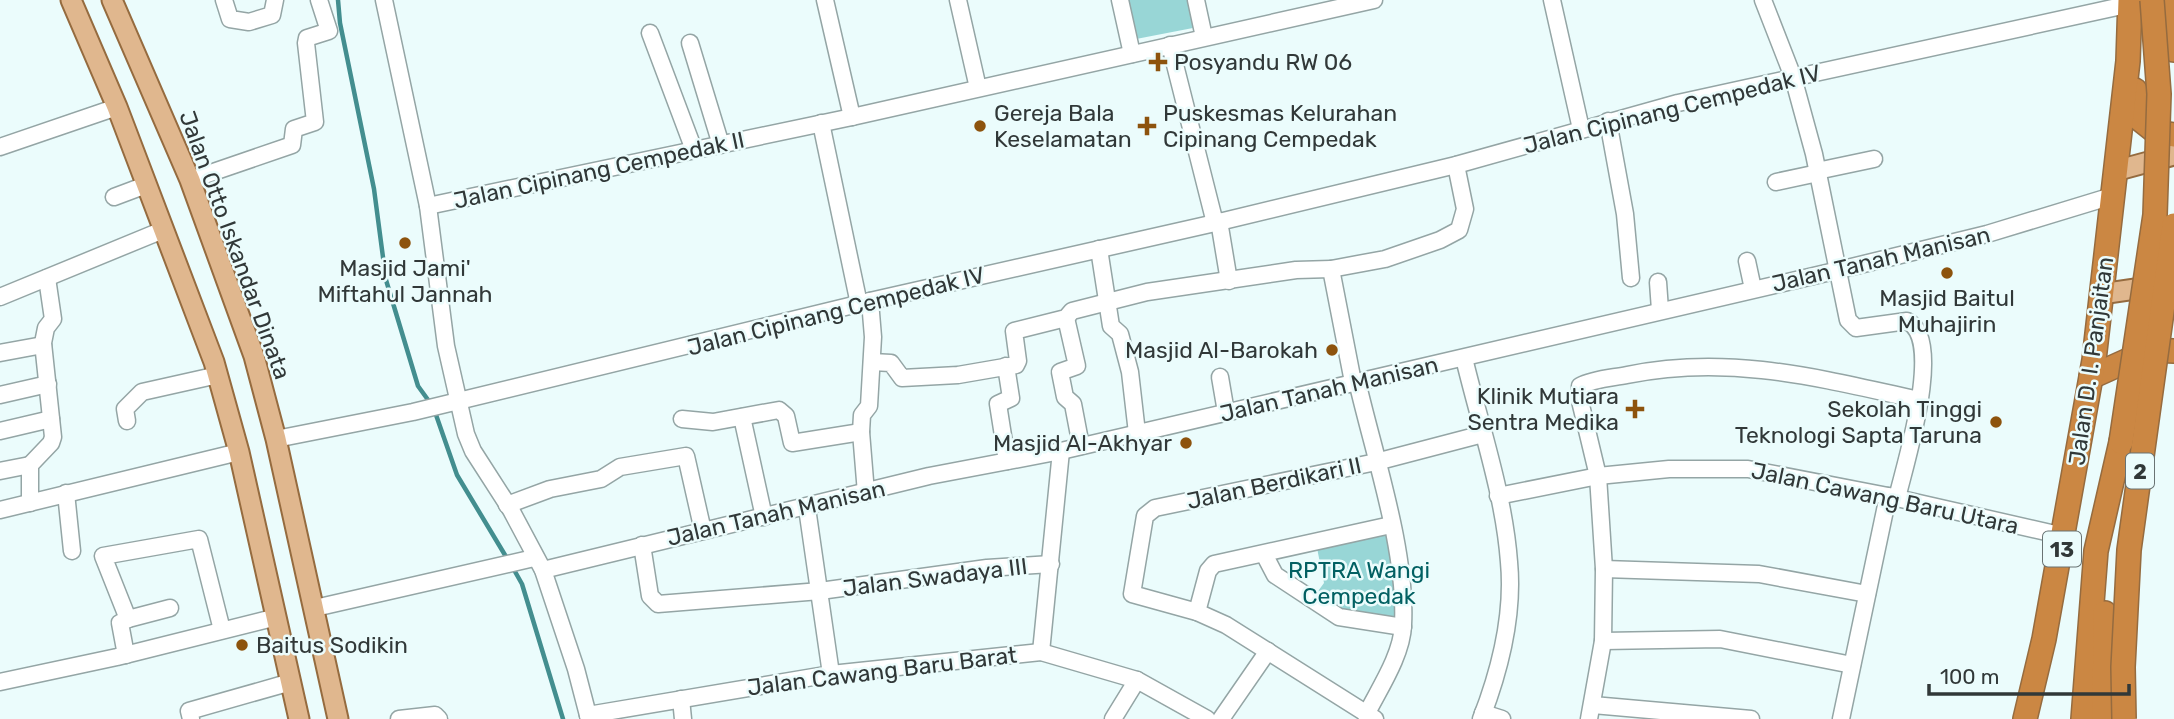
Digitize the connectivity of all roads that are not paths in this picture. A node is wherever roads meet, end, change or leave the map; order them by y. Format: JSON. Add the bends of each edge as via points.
{"nodes":[{"id":1,"x":71,"y":0,"type":"edge"},
{"id":2,"x":112,"y":0,"type":"edge"},
{"id":3,"x":224,"y":0,"type":"edge"},
{"id":4,"x":275,"y":0,"type":"edge"},
{"id":5,"x":319,"y":0,"type":"edge"},
{"id":6,"x":384,"y":0,"type":"edge"},
{"id":7,"x":825,"y":0,"type":"edge"},
{"id":8,"x":958,"y":0,"type":"edge"},
{"id":9,"x":1120,"y":0,"type":"edge"},
{"id":10,"x":1196,"y":0,"type":"edge"},
{"id":11,"x":1295,"y":0,"type":"edge"},
{"id":12,"x":1374,"y":0,"type":"edge"},
{"id":13,"x":1552,"y":0,"type":"edge"},
{"id":14,"x":1763,"y":0,"type":"edge"},
{"id":15,"x":2167,"y":0,"type":"edge"},
{"id":16,"x":2139,"y":1,"type":"edge"},
{"id":17,"x":1299,"y":16,"type":"junction"},
{"id":18,"x":650,"y":33,"type":"dead end"},
{"id":19,"x":2174,"y":33,"type":"edge"},
{"id":20,"x":1204,"y":37,"type":"junction"},
{"id":21,"x":690,"y":43,"type":"dead end"},
{"id":22,"x":1170,"y":45,"type":"junction"},
{"id":23,"x":2174,"y":50,"type":"edge"},
{"id":24,"x":1132,"y":54,"type":"junction"},
{"id":25,"x":1793,"y":77,"type":"junction"},
{"id":26,"x":978,"y":88,"type":"junction"},
{"id":27,"x":117,"y":107,"type":"junction"},
{"id":28,"x":852,"y":117,"type":"junction"},
{"id":29,"x":1608,"y":121,"type":"junction"},
{"id":30,"x":821,"y":123,"type":"junction"},
{"id":31,"x":1581,"y":129,"type":"junction"},
{"id":32,"x":2174,"y":135,"type":"edge"},
{"id":33,"x":721,"y":145,"type":"junction"},
{"id":34,"x":0,"y":147,"type":"edge"},
{"id":35,"x":694,"y":150,"type":"junction"},
{"id":36,"x":2174,"y":155,"type":"edge"},
{"id":37,"x":1874,"y":159,"type":"dead end"},
{"id":38,"x":1455,"y":164,"type":"junction"},
{"id":39,"x":2115,"y":171,"type":"junction"},
{"id":40,"x":1817,"y":172,"type":"junction"},
{"id":41,"x":190,"y":180,"type":"junction"},
{"id":42,"x":1776,"y":183,"type":"dead end"},
{"id":43,"x":146,"y":185,"type":"junction"},
{"id":44,"x":2112,"y":196,"type":"junction"},
{"id":45,"x":114,"y":197,"type":"dead end"},
{"id":46,"x":428,"y":206,"type":"junction"},
{"id":47,"x":1217,"y":222,"type":"junction"},
{"id":48,"x":2174,"y":225,"type":"edge"},
{"id":49,"x":163,"y":230,"type":"junction"},
{"id":50,"x":1099,"y":249,"type":"junction"},
{"id":51,"x":1747,"y":261,"type":"dead end"},
{"id":52,"x":1331,"y":269,"type":"junction"},
{"id":53,"x":1839,"y":270,"type":"junction"},
{"id":54,"x":47,"y":278,"type":"junction"},
{"id":55,"x":1631,"y":278,"type":"dead end"},
{"id":56,"x":1229,"y":281,"type":"junction"},
{"id":57,"x":1658,"y":282,"type":"dead end"},
{"id":58,"x":2174,"y":283,"type":"edge"},
{"id":59,"x":1753,"y":289,"type":"junction"},
{"id":60,"x":2101,"y":294,"type":"junction"},
{"id":61,"x":0,"y":297,"type":"edge"},
{"id":62,"x":1107,"y":301,"type":"junction"},
{"id":63,"x":865,"y":303,"type":"junction"},
{"id":64,"x":1660,"y":310,"type":"junction"},
{"id":65,"x":1066,"y":318,"type":"junction"},
{"id":66,"x":44,"y":345,"type":"junction"},
{"id":67,"x":2174,"y":351,"type":"edge"},
{"id":68,"x":0,"y":353,"type":"edge"},
{"id":69,"x":1464,"y":358,"type":"junction"},
{"id":70,"x":872,"y":362,"type":"junction"},
{"id":71,"x":1006,"y":366,"type":"junction"},
{"id":72,"x":218,"y":375,"type":"junction"},
{"id":73,"x":1220,"y":377,"type":"dead end"},
{"id":74,"x":2091,"y":377,"type":"junction"},
{"id":75,"x":1355,"y":382,"type":"junction"},
{"id":76,"x":48,"y":384,"type":"junction"},
{"id":77,"x":0,"y":395,"type":"edge"},
{"id":78,"x":458,"y":400,"type":"junction"},
{"id":79,"x":1919,"y":400,"type":"junction"},
{"id":80,"x":1226,"y":412,"type":"junction"},
{"id":81,"x":742,"y":417,"type":"junction"},
{"id":82,"x":51,"y":419,"type":"junction"},
{"id":83,"x":682,"y":419,"type":"dead end"},
{"id":84,"x":127,"y":421,"type":"dead end"},
{"id":85,"x":0,"y":431,"type":"edge"},
{"id":86,"x":861,"y":432,"type":"junction"},
{"id":87,"x":1138,"y":433,"type":"junction"},
{"id":88,"x":1483,"y":434,"type":"junction"},
{"id":89,"x":276,"y":439,"type":"junction"},
{"id":90,"x":2121,"y":442,"type":"junction"},
{"id":91,"x":1081,"y":446,"type":"junction"},
{"id":92,"x":1061,"y":451,"type":"junction"},
{"id":93,"x":239,"y":452,"type":"junction"},
{"id":94,"x":1007,"y":461,"type":"junction"},
{"id":95,"x":1376,"y":462,"type":"junction"},
{"id":96,"x":30,"y":465,"type":"junction"},
{"id":97,"x":0,"y":471,"type":"edge"},
{"id":98,"x":1598,"y":476,"type":"junction"},
{"id":99,"x":66,"y":493,"type":"junction"},
{"id":100,"x":866,"y":493,"type":"junction"},
{"id":101,"x":1498,"y":496,"type":"junction"},
{"id":102,"x":1893,"y":497,"type":"junction"},
{"id":103,"x":30,"y":503,"type":"junction"},
{"id":104,"x":507,"y":505,"type":"junction"},
{"id":105,"x":807,"y":508,"type":"junction"},
{"id":106,"x":0,"y":510,"type":"edge"},
{"id":107,"x":764,"y":517,"type":"junction"},
{"id":108,"x":1391,"y":526,"type":"junction"},
{"id":109,"x":703,"y":531,"type":"junction"},
{"id":110,"x":2064,"y":536,"type":"junction"},
{"id":111,"x":642,"y":544,"type":"junction"},
{"id":112,"x":72,"y":551,"type":"dead end"},
{"id":113,"x":1264,"y":554,"type":"junction"},
{"id":114,"x":539,"y":564,"type":"junction"},
{"id":115,"x":1051,"y":564,"type":"junction"},
{"id":116,"x":1604,"y":569,"type":"junction"},
{"id":117,"x":820,"y":591,"type":"junction"},
{"id":118,"x":1867,"y":594,"type":"junction"},
{"id":119,"x":170,"y":608,"type":"dead end"},
{"id":120,"x":315,"y":608,"type":"junction"},
{"id":121,"x":1197,"y":612,"type":"junction"},
{"id":122,"x":277,"y":617,"type":"junction"},
{"id":123,"x":128,"y":619,"type":"junction"},
{"id":124,"x":1403,"y":627,"type":"junction"},
{"id":125,"x":222,"y":630,"type":"junction"},
{"id":126,"x":1603,"y":641,"type":"junction"},
{"id":127,"x":1268,"y":651,"type":"junction"},
{"id":128,"x":1041,"y":652,"type":"junction"},
{"id":129,"x":126,"y":655,"type":"junction"},
{"id":130,"x":1852,"y":665,"type":"junction"},
{"id":131,"x":831,"y":674,"type":"junction"},
{"id":132,"x":1137,"y":680,"type":"junction"},
{"id":133,"x":0,"y":682,"type":"edge"},
{"id":134,"x":291,"y":682,"type":"junction"},
{"id":135,"x":681,"y":699,"type":"junction"},
{"id":136,"x":1591,"y":712,"type":"edge"},
{"id":137,"x":1650,"y":714,"type":"edge"},
{"id":138,"x":1482,"y":716,"type":"edge"},
{"id":139,"x":588,"y":717,"type":"edge"},
{"id":140,"x":1370,"y":717,"type":"edge"},
{"id":141,"x":1710,"y":717,"type":"edge"},
{"id":142,"x":191,"y":719,"type":"edge"},
{"id":143,"x":299,"y":719,"type":"edge"},
{"id":144,"x":338,"y":719,"type":"edge"},
{"id":145,"x":399,"y":719,"type":"edge"},
{"id":146,"x":439,"y":719,"type":"edge"},
{"id":147,"x":683,"y":719,"type":"edge"},
{"id":148,"x":1113,"y":719,"type":"edge"},
{"id":149,"x":1207,"y":719,"type":"edge"},
{"id":150,"x":1221,"y":719,"type":"edge"},
{"id":151,"x":1502,"y":719,"type":"edge"},
{"id":152,"x":1751,"y":719,"type":"edge"},
{"id":153,"x":1841,"y":719,"type":"edge"},
{"id":154,"x":2025,"y":719,"type":"edge"},
{"id":155,"x":2083,"y":719,"type":"edge"},
{"id":156,"x":2104,"y":719,"type":"edge"},
{"id":157,"x":2124,"y":719,"type":"edge"}],
"edges":[{"from":1,"to":27,"type":"main road"},
{"from":2,"to":41,"type":"main road","name":"Jalan Otto Iskandar Dinata"},
{"from":3,"to":4,"type":"street","via":[[230,19],[249,22],[272,15]]},
{"from":5,"to":41,"type":"street","via":[[329,32],[307,38],[306,43],[315,122],[294,129],[292,145]]},
{"from":6,"to":46,"type":"street","name":"Jalan Cipinang Cempedak II"},
{"from":7,"to":28,"type":"street"},
{"from":8,"to":26,"type":"street"},
{"from":9,"to":24,"type":"street"},
{"from":10,"to":20,"type":"street"},
{"from":11,"to":17,"type":"street"},
{"from":12,"to":17,"type":"street","name":"Jalan Cipinang Cempedak II"},
{"from":13,"to":31,"type":"street"},
{"from":14,"to":25,"type":"street"},
{"from":15,"to":23,"type":"highway"},
{"from":16,"to":19,"type":"highway","bridge":true},
{"from":16,"to":25,"type":"street","name":"Jalan Cipinang Cempedak IV"},
{"from":16,"to":32,"type":"highway","via":[[2134,107],[2137,117],[2157,132]]},
{"from":16,"to":39,"type":"highway","name":"Jalan D. I. Panjaitan"},
{"from":16,"to":90,"type":"highway","number":"2","bridge":true,"via":[[2159,94],[2155,215]]},
{"from":17,"to":20,"type":"street","name":"Jalan Cipinang Cempedak II"},
{"from":18,"to":35,"type":"street"},
{"from":20,"to":22,"type":"street","name":"Jalan Cipinang Cempedak II"},
{"from":21,"to":33,"type":"street"},
{"from":22,"to":24,"type":"street","name":"Jalan Cipinang Cempedak II"},
{"from":22,"to":47,"type":"street"},
{"from":24,"to":26,"type":"street","name":"Jalan Cipinang Cempedak II"},
{"from":25,"to":29,"type":"street","name":"Jalan Cipinang Cempedak IV"},
{"from":25,"to":40,"type":"street"},
{"from":26,"to":28,"type":"street","name":"Jalan Cipinang Cempedak II"},
{"from":27,"to":34,"type":"street"},
{"from":27,"to":43,"type":"main road"},
{"from":28,"to":30,"type":"street","name":"Jalan Cipinang Cempedak II"},
{"from":29,"to":31,"type":"street","name":"Jalan Cipinang Cempedak IV"},
{"from":29,"to":55,"type":"street"},
{"from":30,"to":33,"type":"street","name":"Jalan Cipinang Cempedak II"},
{"from":30,"to":63,"type":"street"},
{"from":31,"to":38,"type":"street","name":"Jalan Cipinang Cempedak IV"},
{"from":33,"to":35,"type":"street","name":"Jalan Cipinang Cempedak II"},
{"from":35,"to":46,"type":"street","name":"Jalan Cipinang Cempedak II"},
{"from":36,"to":39,"type":"main road"},
{"from":37,"to":40,"type":"street"},
{"from":38,"to":47,"type":"street","name":"Jalan Cipinang Cempedak IV"},
{"from":38,"to":52,"type":"street","via":[[1465,209],[1462,228],[1397,255]]},
{"from":39,"to":44,"type":"highway","name":"Jalan D. I. Panjaitan"},
{"from":40,"to":42,"type":"street"},
{"from":40,"to":53,"type":"street"},
{"from":41,"to":89,"type":"main road","name":"Jalan Otto Iskandar Dinata","via":[[254,356]]},
{"from":43,"to":45,"type":"street"},
{"from":43,"to":49,"type":"main road"},
{"from":44,"to":53,"type":"street","name":"Jalan Tanah Manisan","via":[[1987,234]]},
{"from":44,"to":60,"type":"highway","name":"Jalan D. I. Panjaitan"},
{"from":46,"to":78,"type":"street","name":"Jalan Cawang Baru Barat","via":[[446,346]]},
{"from":47,"to":50,"type":"street","name":"Jalan Cipinang Cempedak IV"},
{"from":47,"to":56,"type":"street"},
{"from":48,"to":157,"type":"highway","number":"2","bridge":true,"via":[[2129,550]]},
{"from":49,"to":54,"type":"street"},
{"from":49,"to":72,"type":"main road"},
{"from":50,"to":62,"type":"street"},
{"from":50,"to":63,"type":"street","name":"Jalan Cipinang Cempedak IV"},
{"from":51,"to":59,"type":"street"},
{"from":52,"to":56,"type":"street"},
{"from":52,"to":75,"type":"street"},
{"from":53,"to":59,"type":"street","name":"Jalan Tanah Manisan"},
{"from":53,"to":79,"type":"street","via":[[1852,326],[1907,321],[1921,335]]},
{"from":54,"to":61,"type":"street"},
{"from":54,"to":66,"type":"street","via":[[53,316]]},
{"from":56,"to":62,"type":"street"},
{"from":57,"to":64,"type":"street"},
{"from":58,"to":60,"type":"main road"},
{"from":59,"to":64,"type":"street","name":"Jalan Tanah Manisan"},
{"from":60,"to":74,"type":"highway","name":"Jalan D. I. Panjaitan"},
{"from":62,"to":65,"type":"street","via":[[1072,311]]},
{"from":62,"to":87,"type":"street","via":[[1111,326],[1119,332],[1130,372]]},
{"from":63,"to":70,"type":"street"},
{"from":63,"to":78,"type":"street","name":"Jalan Cipinang Cempedak IV"},
{"from":64,"to":69,"type":"street","name":"Jalan Tanah Manisan"},
{"from":65,"to":71,"type":"street","via":[[1014,331],[1018,361]]},
{"from":65,"to":91,"type":"street","via":[[1077,366],[1059,372],[1065,397],[1073,404]]},
{"from":66,"to":68,"type":"street"},
{"from":66,"to":76,"type":"street"},
{"from":67,"to":74,"type":"highway","via":[[2151,350]]},
{"from":69,"to":75,"type":"street","name":"Jalan Tanah Manisan"},
{"from":69,"to":88,"type":"street"},
{"from":70,"to":71,"type":"street","via":[[891,363],[902,378]]},
{"from":70,"to":86,"type":"street","via":[[869,406],[862,415]]},
{"from":71,"to":94,"type":"street","via":[[1011,398],[998,404]]},
{"from":72,"to":84,"type":"street","via":[[142,392],[125,409]]},
{"from":72,"to":93,"type":"main road"},
{"from":73,"to":80,"type":"street"},
{"from":74,"to":110,"type":"highway","name":"Jalan D. I. Panjaitan","number":"13"},
{"from":75,"to":80,"type":"street","name":"Jalan Tanah Manisan"},
{"from":75,"to":95,"type":"street"},
{"from":76,"to":77,"type":"street"},
{"from":76,"to":82,"type":"street"},
{"from":78,"to":89,"type":"street","name":"Jalan Cipinang Cempedak IV"},
{"from":78,"to":104,"type":"street","name":"Jalan Cawang Baru Barat","via":[[473,451]]},
{"from":79,"to":98,"type":"street","via":[[1732,365],[1665,367],[1583,384],[1580,401]]},
{"from":79,"to":102,"type":"street"},
{"from":80,"to":87,"type":"street","name":"Jalan Tanah Manisan"},
{"from":81,"to":83,"type":"street","via":[[713,422]]},
{"from":81,"to":86,"type":"street","via":[[782,411],[794,443]]},
{"from":81,"to":107,"type":"street"},
{"from":82,"to":85,"type":"street"},
{"from":82,"to":96,"type":"street","via":[[52,440]]},
{"from":86,"to":100,"type":"street"},
{"from":87,"to":91,"type":"street","name":"Jalan Tanah Manisan"},
{"from":88,"to":95,"type":"street","name":"Jalan Berdikari II"},
{"from":88,"to":101,"type":"street"},
{"from":89,"to":120,"type":"main road","name":"Jalan Otto Iskandar Dinata"},
{"from":90,"to":155,"type":"highway","via":[[2096,551]]},
{"from":90,"to":156,"type":"highway","number":"2","via":[[2110,524]]},
{"from":91,"to":92,"type":"street","name":"Jalan Tanah Manisan"},
{"from":92,"to":94,"type":"street","name":"Jalan Tanah Manisan"},
{"from":92,"to":115,"type":"street"},
{"from":93,"to":99,"type":"street"},
{"from":93,"to":122,"type":"main road"},
{"from":94,"to":100,"type":"street","name":"Jalan Tanah Manisan"},
{"from":95,"to":108,"type":"street"},
{"from":95,"to":121,"type":"street","name":"Jalan Berdikari II","via":[[1148,512],[1132,594]]},
{"from":96,"to":97,"type":"street"},
{"from":96,"to":103,"type":"street"},
{"from":98,"to":101,"type":"street","name":"Jalan Cawang Baru Utara"},
{"from":98,"to":102,"type":"street","name":"Jalan Cawang Baru Utara","via":[[1748,468]]},
{"from":98,"to":116,"type":"street"},
{"from":99,"to":103,"type":"street"},
{"from":99,"to":112,"type":"street"},
{"from":100,"to":105,"type":"street","name":"Jalan Tanah Manisan"},
{"from":101,"to":138,"type":"street","via":[[1509,562],[1509,612]]},
{"from":102,"to":110,"type":"street","name":"Jalan Cawang Baru Utara"},
{"from":102,"to":118,"type":"street"},
{"from":103,"to":106,"type":"street"},
{"from":104,"to":109,"type":"street","via":[[550,489],[601,479],[620,467],[685,456]]},
{"from":104,"to":114,"type":"street","name":"Jalan Cawang Baru Barat"},
{"from":105,"to":107,"type":"street","name":"Jalan Tanah Manisan"},
{"from":105,"to":117,"type":"street"},
{"from":107,"to":109,"type":"street","name":"Jalan Tanah Manisan"},
{"from":108,"to":113,"type":"street"},
{"from":108,"to":124,"type":"street"},
{"from":109,"to":111,"type":"street","name":"Jalan Tanah Manisan"},
{"from":110,"to":154,"type":"highway","name":"Jalan D. I. Panjaitan","number":"13"},
{"from":111,"to":114,"type":"street","name":"Jalan Tanah Manisan"},
{"from":111,"to":117,"type":"street","name":"Jalan Swadaya III","via":[[650,596],[658,604]]},
{"from":113,"to":121,"type":"street","via":[[1210,567]]},
{"from":113,"to":124,"type":"street","via":[[1275,575],[1339,617]]},
{"from":114,"to":120,"type":"street","name":"Jalan Tanah Manisan","via":[[508,563]]},
{"from":114,"to":139,"type":"street","name":"Jalan Cawang Baru Barat"},
{"from":115,"to":117,"type":"street","name":"Jalan Swadaya III"},
{"from":115,"to":128,"type":"street"},
{"from":116,"to":118,"type":"street","via":[[1759,574]]},
{"from":116,"to":126,"type":"street"},
{"from":117,"to":131,"type":"street"},
{"from":118,"to":130,"type":"street"},
{"from":119,"to":123,"type":"street"},
{"from":120,"to":144,"type":"main road","name":"Jalan Otto Iskandar Dinata"},
{"from":121,"to":127,"type":"street"},
{"from":122,"to":125,"type":"street"},
{"from":122,"to":134,"type":"main road"},
{"from":123,"to":125,"type":"street","via":[[103,556],[199,539]]},
{"from":123,"to":129,"type":"street","via":[[120,623]]},
{"from":124,"to":140,"type":"street"},
{"from":125,"to":129,"type":"street"},
{"from":126,"to":130,"type":"street","via":[[1720,639]]},
{"from":126,"to":136,"type":"street"},
{"from":127,"to":140,"type":"street"},
{"from":127,"to":150,"type":"street"},
{"from":128,"to":131,"type":"street","name":"Jalan Cawang Baru Barat"},
{"from":128,"to":132,"type":"street","name":"Jalan Cawang Baru Barat"},
{"from":129,"to":133,"type":"street"},
{"from":130,"to":153,"type":"street"},
{"from":131,"to":135,"type":"street","name":"Jalan Cawang Baru Barat"},
{"from":132,"to":148,"type":"street"},
{"from":132,"to":149,"type":"street","name":"Jalan Cawang Baru Barat"},
{"from":134,"to":142,"type":"street","via":[[189,711]]},
{"from":134,"to":143,"type":"main road"},
{"from":135,"to":139,"type":"street","name":"Jalan Cawang Baru Barat"},
{"from":135,"to":147,"type":"street"},
{"from":136,"to":137,"type":"street"},
{"from":137,"to":141,"type":"street"},
{"from":138,"to":151,"type":"street"},
{"from":141,"to":152,"type":"street"},
{"from":145,"to":146,"type":"street","via":[[435,715]]}]}
